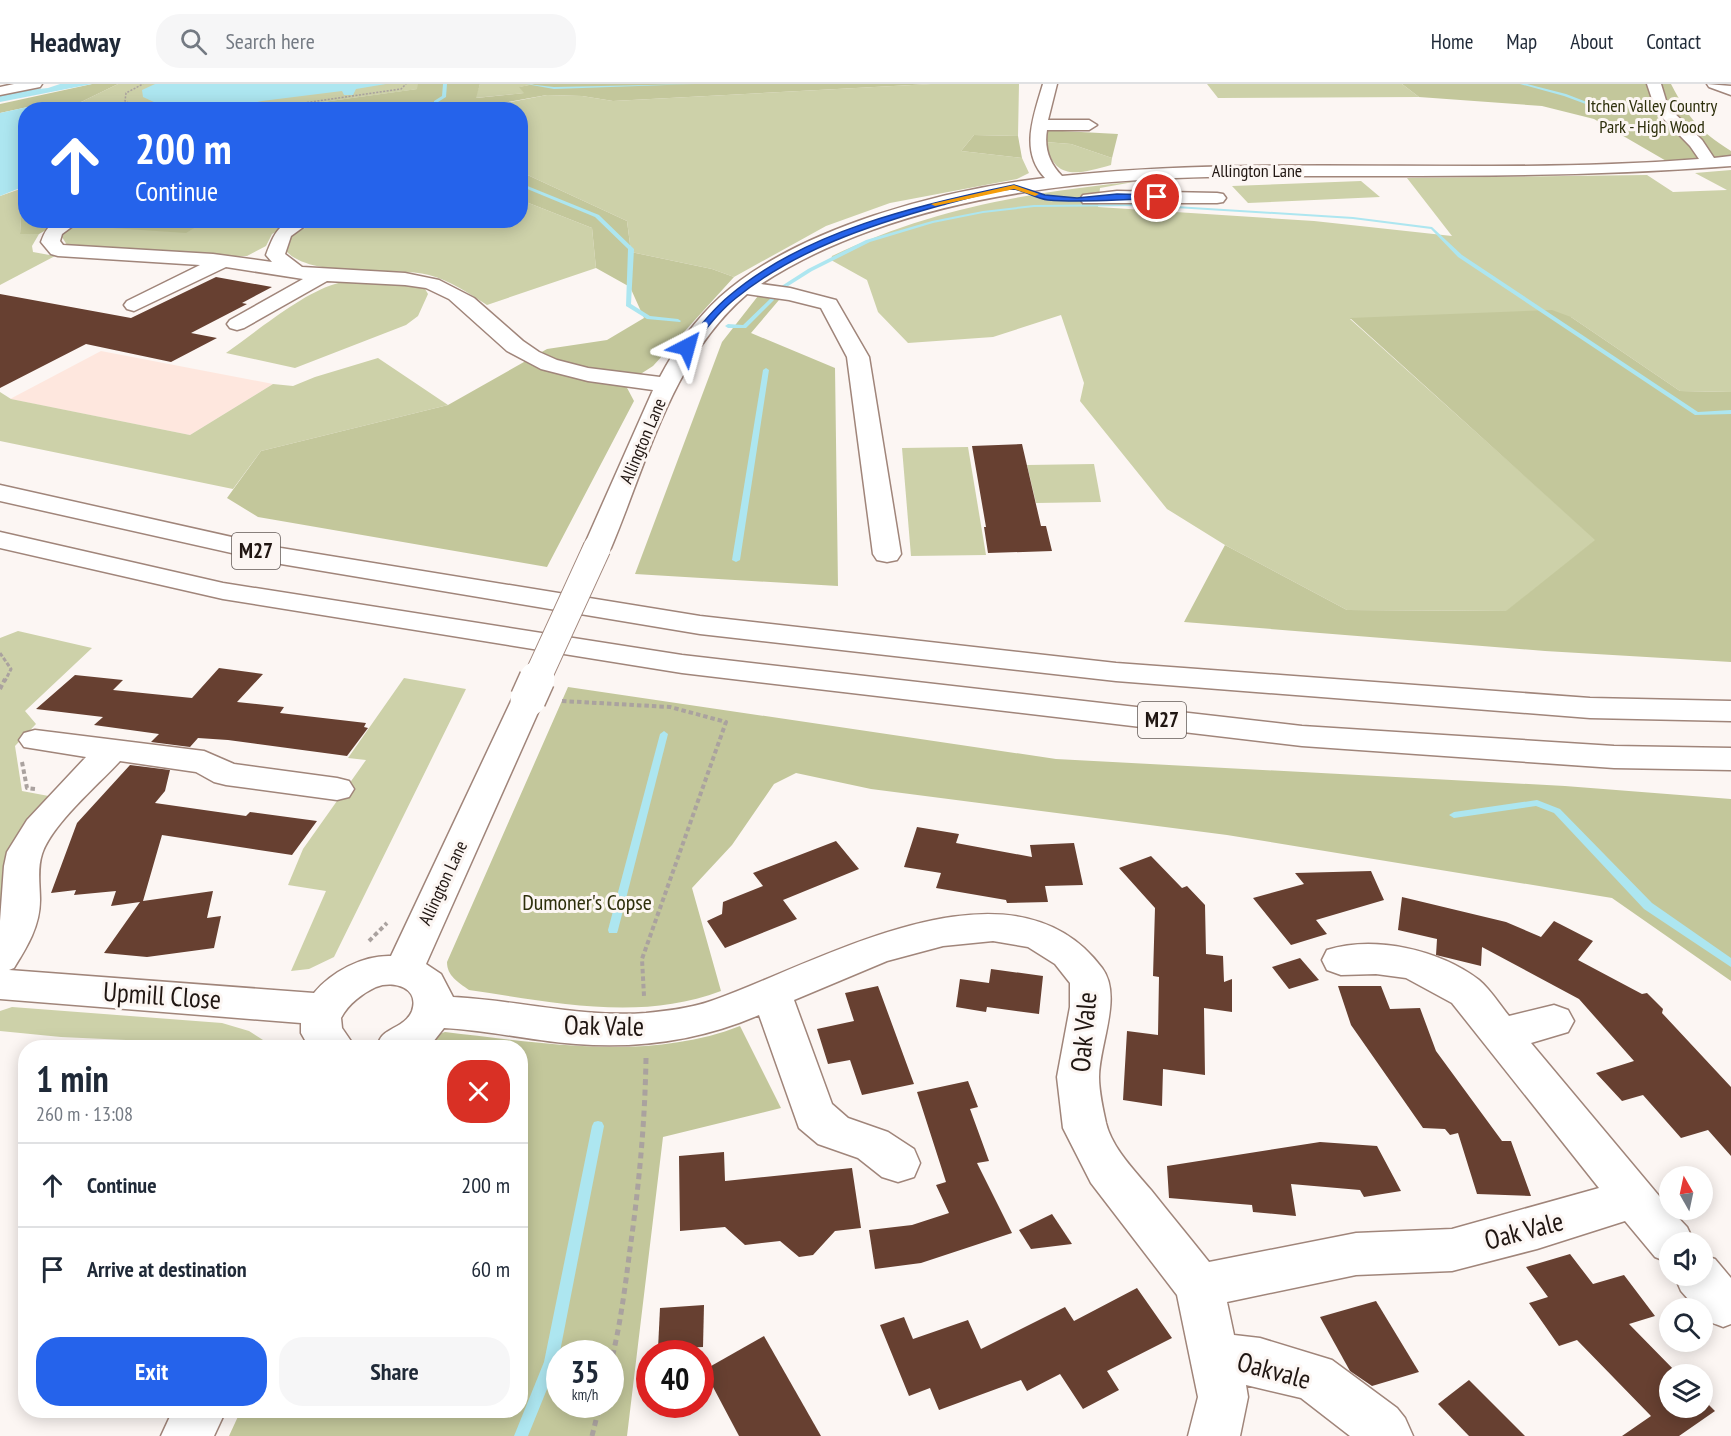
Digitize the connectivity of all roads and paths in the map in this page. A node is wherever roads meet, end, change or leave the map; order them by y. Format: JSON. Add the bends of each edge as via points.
{"nodes":[{"id":1,"x":35,"y":84,"type":"edge"},
{"id":2,"x":143,"y":84,"type":"edge"},
{"id":3,"x":406,"y":84,"type":"edge"},
{"id":4,"x":1050,"y":84,"type":"edge"},
{"id":5,"x":1654,"y":84,"type":"edge"},
{"id":6,"x":1714,"y":84,"type":"edge"},
{"id":7,"x":0,"y":91,"type":"edge"},
{"id":8,"x":1731,"y":91,"type":"edge"},
{"id":9,"x":127,"y":102,"type":"edge"},
{"id":10,"x":311,"y":102,"type":"edge"},
{"id":11,"x":1039,"y":125,"type":"junction"},
{"id":12,"x":1089,"y":125,"type":"dead end"},
{"id":13,"x":1731,"y":161,"type":"edge"},
{"id":14,"x":1710,"y":163,"type":"junction"},
{"id":15,"x":1660,"y":166,"type":"junction"},
{"id":16,"x":1676,"y":174,"type":"dead end"},
{"id":17,"x":1056,"y":180,"type":"junction"},
{"id":18,"x":1014,"y":187,"type":"junction"},
{"id":19,"x":1216,"y":198,"type":"dead end"},
{"id":20,"x":59,"y":228,"type":"edge"},
{"id":21,"x":291,"y":228,"type":"edge"},
{"id":22,"x":222,"y":261,"type":"junction"},
{"id":23,"x":297,"y":272,"type":"junction"},
{"id":24,"x":324,"y":275,"type":"junction"},
{"id":25,"x":744,"y":288,"type":"junction"},
{"id":26,"x":134,"y":305,"type":"dead end"},
{"id":27,"x":237,"y":324,"type":"dead end"},
{"id":28,"x":667,"y":385,"type":"junction"},
{"id":29,"x":0,"y":493,"type":"edge"},
{"id":30,"x":0,"y":540,"type":"edge"},
{"id":31,"x":887,"y":554,"type":"dead end"},
{"id":32,"x":0,"y":653,"type":"edge"},
{"id":33,"x":0,"y":688,"type":"edge"},
{"id":34,"x":590,"y":703,"type":"dead end"},
{"id":35,"x":1731,"y":711,"type":"edge"},
{"id":36,"x":35,"y":740,"type":"joint"},
{"id":37,"x":112,"y":750,"type":"junction"},
{"id":38,"x":1731,"y":759,"type":"edge"},
{"id":39,"x":37,"y":789,"type":"dead end"},
{"id":40,"x":337,"y":789,"type":"dead end"},
{"id":41,"x":0,"y":958,"type":"edge"},
{"id":42,"x":1341,"y":960,"type":"dead end"},
{"id":43,"x":403,"y":971,"type":"junction"},
{"id":44,"x":0,"y":984,"type":"edge"},
{"id":45,"x":772,"y":993,"type":"junction"},
{"id":46,"x":324,"y":1009,"type":"junction"},
{"id":47,"x":432,"y":1012,"type":"junction"},
{"id":48,"x":1554,"y":1021,"type":"dead end"},
{"id":49,"x":646,"y":1029,"type":"junction"},
{"id":50,"x":1501,"y":1034,"type":"junction"},
{"id":51,"x":328,"y":1040,"type":"edge"},
{"id":52,"x":410,"y":1040,"type":"edge"},
{"id":53,"x":898,"y":1163,"type":"dead end"},
{"id":54,"x":1634,"y":1198,"type":"junction"},
{"id":55,"x":1663,"y":1232,"type":"edge"},
{"id":56,"x":1199,"y":1286,"type":"junction"},
{"id":57,"x":616,"y":1340,"type":"edge"},
{"id":58,"x":1214,"y":1358,"type":"junction"},
{"id":59,"x":196,"y":1418,"type":"edge"},
{"id":60,"x":596,"y":1418,"type":"edge"},
{"id":61,"x":187,"y":1436,"type":"edge"},
{"id":62,"x":592,"y":1436,"type":"edge"},
{"id":63,"x":1214,"y":1436,"type":"edge"},
{"id":64,"x":1388,"y":1436,"type":"edge"}],
"edges":[{"from":1,"to":7,"type":"main road"},
{"from":2,"to":9,"type":"path","via":[[126,93]]},
{"from":3,"to":10,"type":"path","via":[[401,89]]},
{"from":4,"to":11,"type":"main road"},
{"from":5,"to":14,"type":"main road","via":[[1661,108]]},
{"from":6,"to":8,"type":"main road"},
{"from":11,"to":12,"type":"main road"},
{"from":11,"to":17,"type":"main road","via":[[1041,160]]},
{"from":13,"to":14,"type":"main road","name":"Allington Lane"},
{"from":14,"to":15,"type":"main road","name":"Allington Lane"},
{"from":15,"to":16,"type":"main road"},
{"from":15,"to":17,"type":"main road","name":"Allington Lane","via":[[1513,171],[1185,171]]},
{"from":17,"to":18,"type":"main road","name":"Allington Lane"},
{"from":18,"to":19,"type":"main road","via":[[1044,197],[1072,200],[1117,196]]},
{"from":18,"to":25,"type":"main road","name":"Allington Lane","via":[[926,206],[854,230],[780,265]]},
{"from":20,"to":22,"type":"main road","via":[[50,242],[58,250]]},
{"from":21,"to":23,"type":"main road","via":[[283,233],[275,255]]},
{"from":22,"to":23,"type":"main road"},
{"from":22,"to":26,"type":"main road"},
{"from":23,"to":24,"type":"main road"},
{"from":24,"to":27,"type":"main road"},
{"from":24,"to":28,"type":"main road","via":[[379,276],[434,284],[459,296],[516,346],[539,358],[563,368]]},
{"from":25,"to":28,"type":"main road","name":"Allington Lane","via":[[700,330]]},
{"from":25,"to":31,"type":"main road","via":[[829,304],[858,357]]},
{"from":28,"to":43,"type":"main road","name":"Allington Lane","bridge":true,"via":[[597,548]]},
{"from":29,"to":35,"type":"main road","number":"M27","via":[[281,556],[700,625],[1116,672],[1590,708]]},
{"from":30,"to":38,"type":"main road","number":"M27","via":[[223,591],[682,664],[1302,736],[1614,757]]},
{"from":32,"to":33,"type":"path","via":[[11,669]]},
{"from":34,"to":49,"type":"path","via":[[670,707],[726,722],[642,959]]},
{"from":36,"to":37,"type":"main road"},
{"from":36,"to":39,"type":"path","via":[[28,739],[20,747],[27,788]]},
{"from":37,"to":40,"type":"main road","via":[[204,762],[226,774]]},
{"from":37,"to":41,"type":"main road","via":[[42,825],[25,851],[15,935]]},
{"from":42,"to":50,"type":"main road","via":[[1395,959],[1443,976],[1466,992]]},
{"from":43,"to":46,"type":"main road","via":[[366,974],[334,994]]},
{"from":43,"to":47,"type":"main road","via":[[429,985],[434,998]]},
{"from":44,"to":46,"type":"main road","name":"Upmill Close"},
{"from":45,"to":49,"type":"main road","name":"Oak Vale","via":[[714,1017]]},
{"from":45,"to":53,"type":"main road","via":[[814,1115],[833,1131],[873,1145]]},
{"from":45,"to":56,"type":"main road","name":"Oak Vale","via":[[877,949],[943,932],[993,927],[1038,935],[1069,954],[1089,980],[1090,1007],[1078,1077],[1085,1128],[1107,1168]]},
{"from":46,"to":51,"type":"main road","via":[[321,1021]]},
{"from":47,"to":49,"type":"main road","name":"Oak Vale","via":[[576,1028]]},
{"from":47,"to":52,"type":"main road","via":[[425,1026]]},
{"from":48,"to":50,"type":"main road"},
{"from":49,"to":57,"type":"path","via":[[646,1116]]},
{"from":50,"to":54,"type":"main road"},
{"from":54,"to":55,"type":"main road"},
{"from":54,"to":56,"type":"main road","name":"Oak Vale","via":[[1452,1250],[1356,1254]]},
{"from":56,"to":58,"type":"main road","name":"Oak Vale"},
{"from":58,"to":63,"type":"main road","name":"Oak Vale","via":[[1223,1397]]},
{"from":58,"to":64,"type":"main road","name":"Oakvale","via":[[1260,1362],[1314,1377]]},
{"from":59,"to":61,"type":"main road"},
{"from":60,"to":62,"type":"path"}]}
